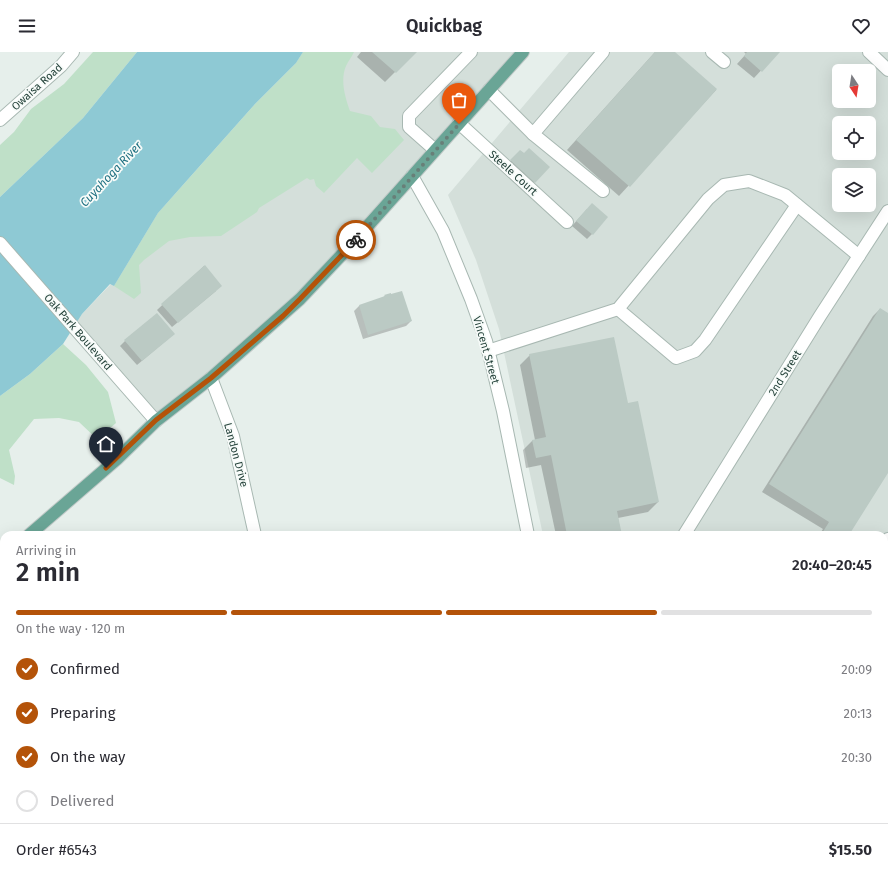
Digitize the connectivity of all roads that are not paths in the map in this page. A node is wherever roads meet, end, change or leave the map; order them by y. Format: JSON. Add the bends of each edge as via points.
{"nodes":[{"id":1,"x":73,"y":52,"type":"edge"},
{"id":2,"x":471,"y":52,"type":"edge"},
{"id":3,"x":523,"y":52,"type":"edge"},
{"id":4,"x":603,"y":52,"type":"edge"},
{"id":5,"x":712,"y":52,"type":"edge"},
{"id":6,"x":868,"y":52,"type":"edge"},
{"id":7,"x":724,"y":62,"type":"dead end"},
{"id":8,"x":888,"y":70,"type":"edge"},
{"id":9,"x":489,"y":90,"type":"junction"},
{"id":10,"x":0,"y":120,"type":"edge"},
{"id":11,"x":459,"y":124,"type":"junction"},
{"id":12,"x":533,"y":134,"type":"junction"},
{"id":13,"x":435,"y":150,"type":"junction"},
{"id":14,"x":412,"y":176,"type":"junction"},
{"id":15,"x":604,"y":191,"type":"dead end"},
{"id":16,"x":797,"y":205,"type":"junction"},
{"id":17,"x":888,"y":211,"type":"edge"},
{"id":18,"x":567,"y":222,"type":"dead end"},
{"id":19,"x":0,"y":243,"type":"edge"},
{"id":20,"x":859,"y":256,"type":"junction"},
{"id":21,"x":618,"y":309,"type":"junction"},
{"id":22,"x":488,"y":351,"type":"junction"},
{"id":23,"x":211,"y":378,"type":"junction"},
{"id":24,"x":156,"y":420,"type":"junction"},
{"id":25,"x":34,"y":531,"type":"edge"},
{"id":26,"x":254,"y":531,"type":"edge"},
{"id":27,"x":527,"y":531,"type":"edge"},
{"id":28,"x":687,"y":531,"type":"edge"}],
"edges":[{"from":1,"to":10,"type":"street","name":"Owaisa Road","via":[[61,66]]},
{"from":2,"to":13,"type":"street","via":[[410,116],[410,127]]},
{"from":3,"to":9,"type":"main road"},
{"from":4,"to":12,"type":"street"},
{"from":5,"to":7,"type":"street"},
{"from":6,"to":8,"type":"street"},
{"from":9,"to":11,"type":"main road"},
{"from":9,"to":12,"type":"street"},
{"from":11,"to":13,"type":"main road"},
{"from":11,"to":18,"type":"street","name":"Steele Court"},
{"from":12,"to":15,"type":"street"},
{"from":13,"to":14,"type":"main road"},
{"from":14,"to":22,"type":"street","name":"Vincent Street","via":[[455,258],[472,299]]},
{"from":14,"to":23,"type":"main road","via":[[300,299]]},
{"from":16,"to":20,"type":"street"},
{"from":16,"to":21,"type":"street","via":[[785,196],[749,181],[724,185],[708,199]]},
{"from":16,"to":21,"type":"street","via":[[695,351],[676,358]]},
{"from":17,"to":20,"type":"street","name":"2nd Street"},
{"from":19,"to":24,"type":"street","name":"Oak Park Boulevard"},
{"from":20,"to":28,"type":"street","name":"2nd Street"},
{"from":21,"to":22,"type":"street"},
{"from":22,"to":27,"type":"street","name":"Vincent Street"},
{"from":23,"to":24,"type":"main road"},
{"from":23,"to":26,"type":"street","name":"Landon Drive","via":[[233,436]]},
{"from":24,"to":25,"type":"main road","via":[[117,459]]}]}
